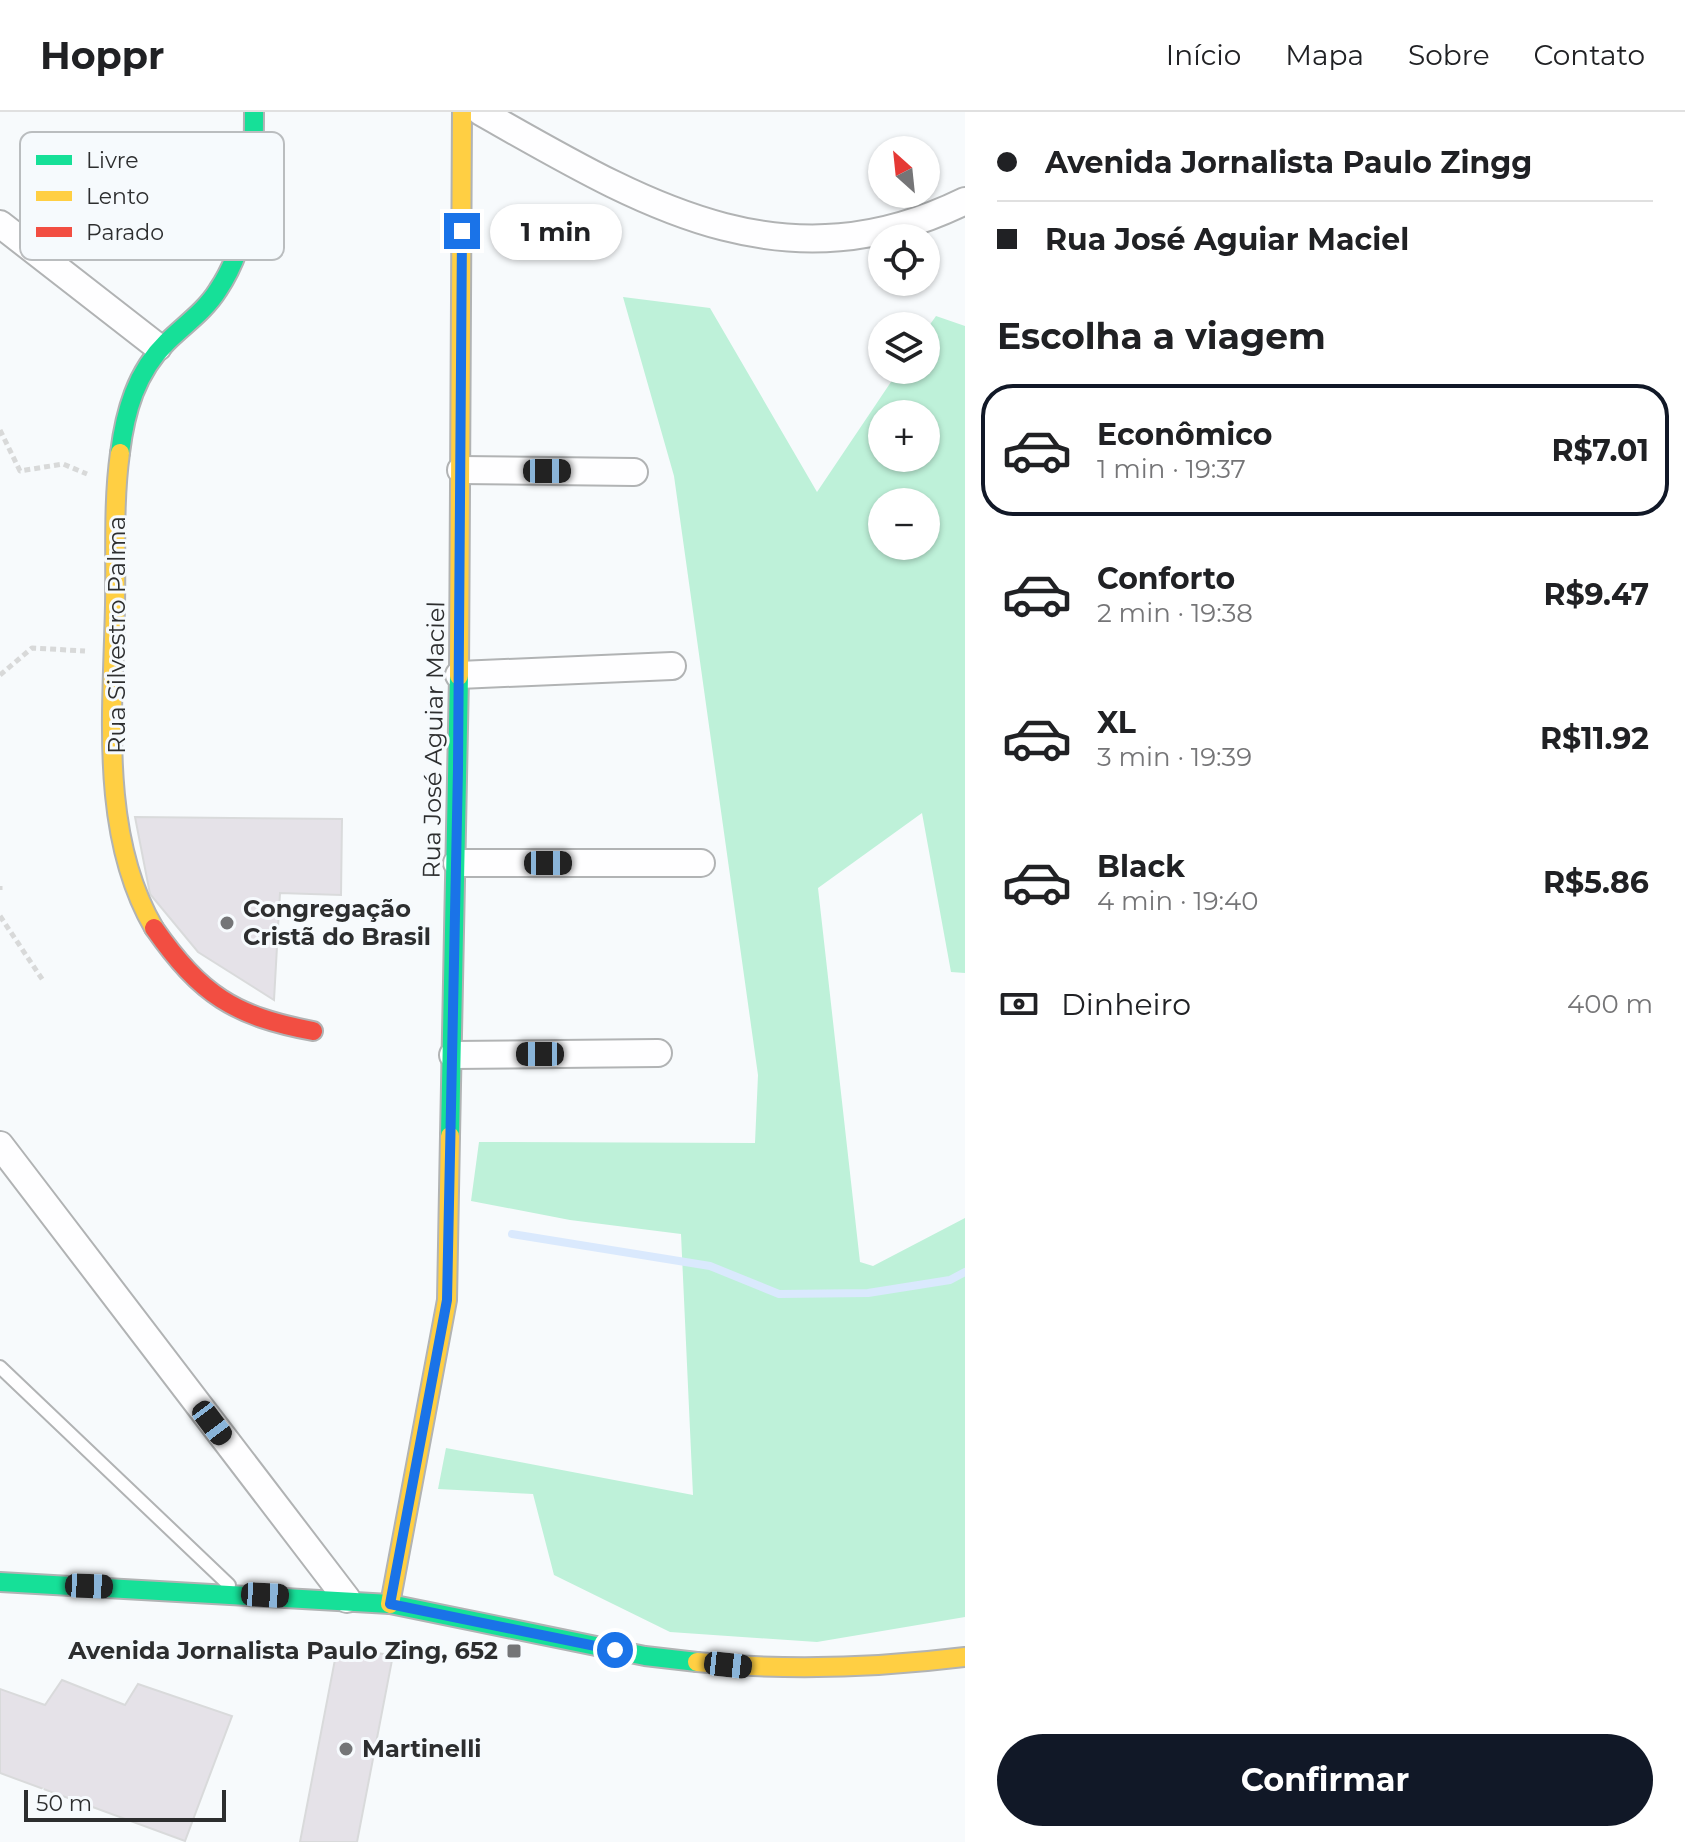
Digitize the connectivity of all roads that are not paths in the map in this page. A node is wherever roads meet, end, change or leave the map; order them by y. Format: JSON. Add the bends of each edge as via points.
{"nodes":[{"id":1,"x":254,"y":112,"type":"edge"},
{"id":2,"x":462,"y":112,"type":"edge"},
{"id":3,"x":481,"y":112,"type":"edge"},
{"id":4,"x":254,"y":132,"type":"edge"},
{"id":5,"x":965,"y":201,"type":"edge"},
{"id":6,"x":0,"y":224,"type":"edge"},
{"id":7,"x":20,"y":240,"type":"edge"},
{"id":8,"x":45,"y":260,"type":"edge"},
{"id":9,"x":233,"y":260,"type":"edge"},
{"id":10,"x":158,"y":347,"type":"junction"},
{"id":11,"x":461,"y":470,"type":"junction"},
{"id":12,"x":634,"y":472,"type":"dead end"},
{"id":13,"x":672,"y":666,"type":"dead end"},
{"id":14,"x":459,"y":675,"type":"junction"},
{"id":15,"x":457,"y":863,"type":"junction"},
{"id":16,"x":701,"y":863,"type":"dead end"},
{"id":17,"x":313,"y":1031,"type":"dead end"},
{"id":18,"x":658,"y":1053,"type":"dead end"},
{"id":19,"x":453,"y":1055,"type":"junction"},
{"id":20,"x":0,"y":1145,"type":"edge"},
{"id":21,"x":0,"y":1367,"type":"edge"},
{"id":22,"x":0,"y":1582,"type":"edge"},
{"id":23,"x":237,"y":1593,"type":"junction"},
{"id":24,"x":347,"y":1599,"type":"junction"},
{"id":25,"x":390,"y":1604,"type":"junction"},
{"id":26,"x":965,"y":1657,"type":"edge"}],
"edges":[{"from":1,"to":4,"type":"street"},
{"from":2,"to":11,"type":"street","name":"Rua José Aguiar Maciel"},
{"from":3,"to":5,"type":"street","via":[[613,187],[720,229],[809,240],[876,232]]},
{"from":6,"to":7,"type":"street"},
{"from":8,"to":10,"type":"street"},
{"from":9,"to":10,"type":"street","via":[[224,283],[202,310]]},
{"from":10,"to":17,"type":"street","name":"Rua Silvestro Palma","via":[[135,388],[118,487],[115,750],[125,851],[135,889],[158,934],[184,966],[217,996],[256,1019]]},
{"from":11,"to":12,"type":"street"},
{"from":11,"to":14,"type":"street","name":"Rua José Aguiar Maciel"},
{"from":13,"to":14,"type":"street"},
{"from":14,"to":15,"type":"street","name":"Rua José Aguiar Maciel"},
{"from":15,"to":16,"type":"street"},
{"from":15,"to":19,"type":"street","name":"Rua José Aguiar Maciel"},
{"from":18,"to":19,"type":"street"},
{"from":19,"to":25,"type":"street","name":"Rua José Aguiar Maciel","via":[[447,1300]]},
{"from":20,"to":24,"type":"street"},
{"from":21,"to":23,"type":"lane"},
{"from":22,"to":23,"type":"street"},
{"from":23,"to":24,"type":"street"},
{"from":24,"to":25,"type":"street"},
{"from":25,"to":26,"type":"street","via":[[645,1656],[755,1668],[898,1665]]}]}
